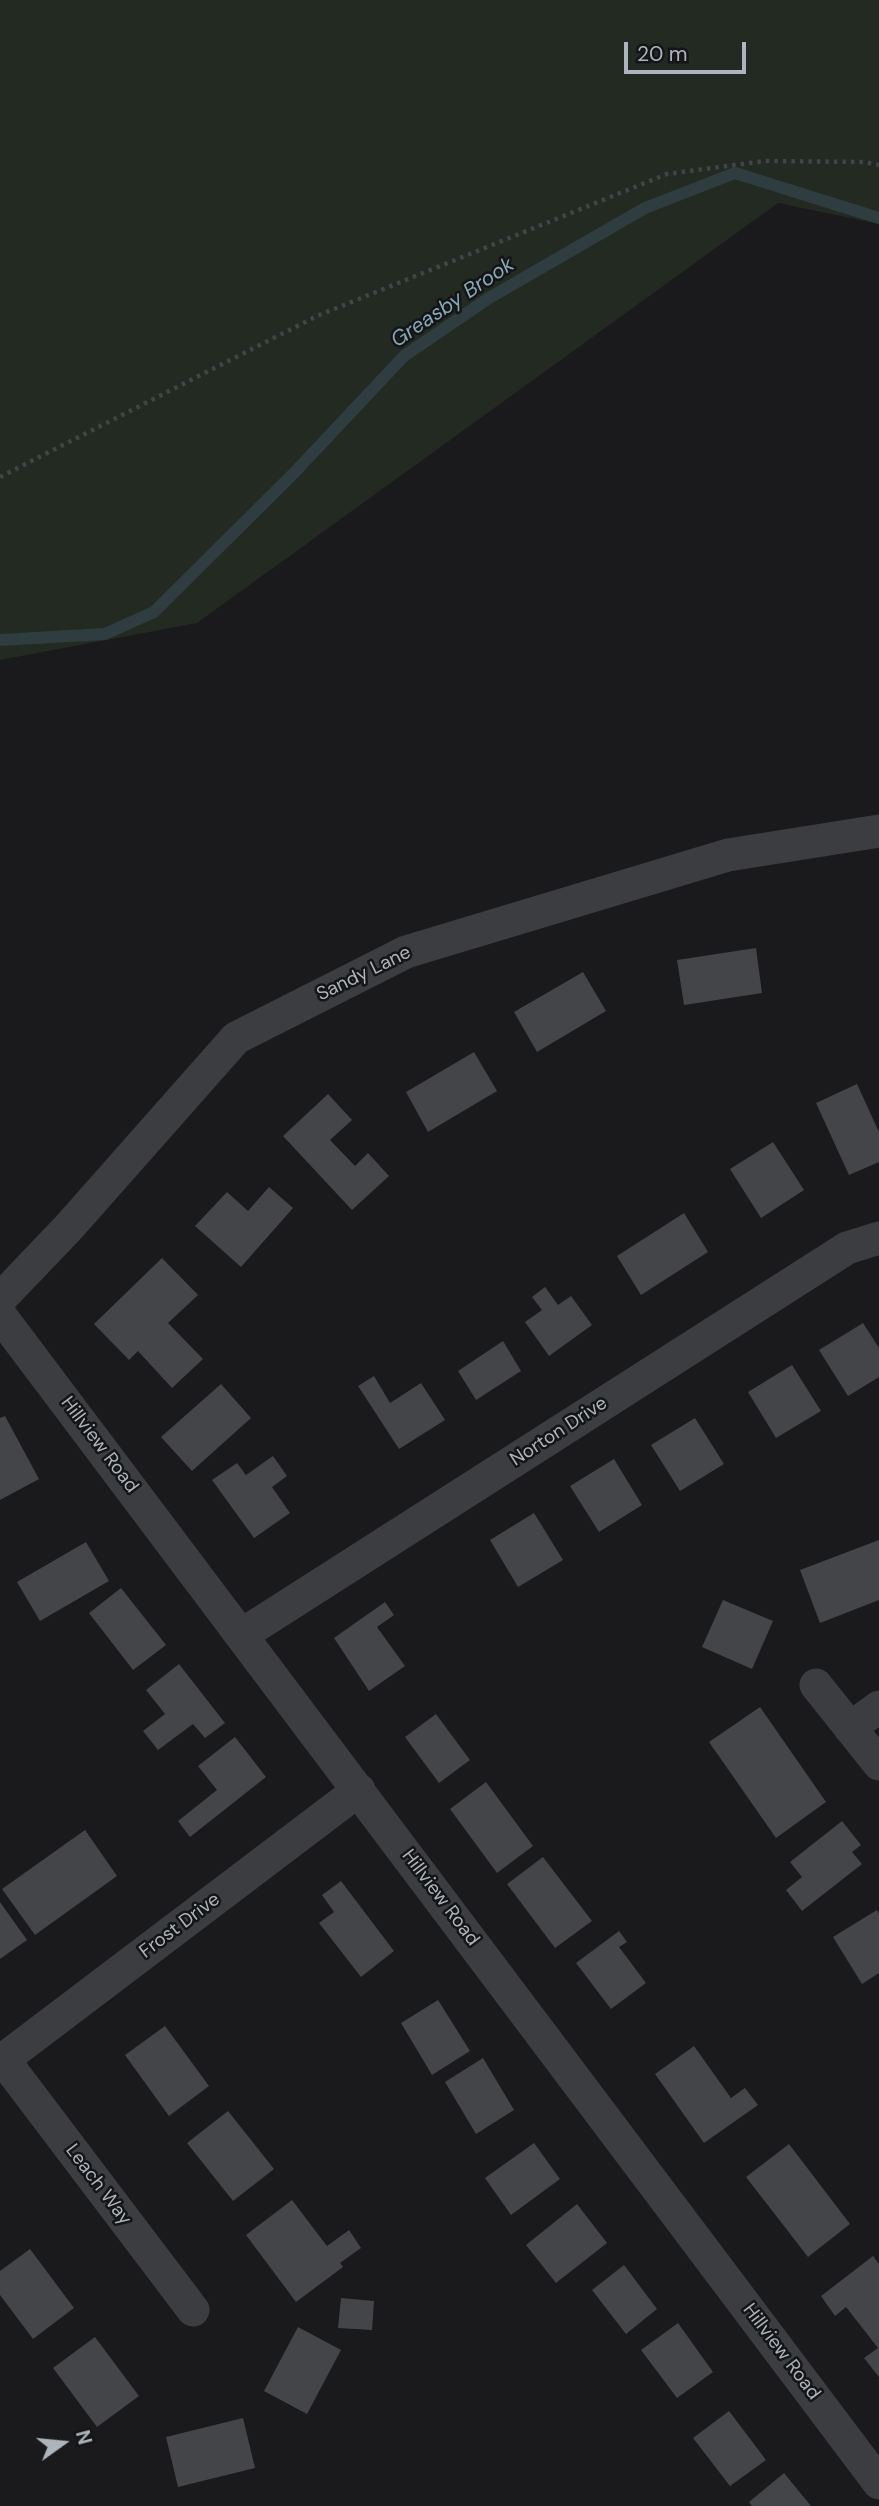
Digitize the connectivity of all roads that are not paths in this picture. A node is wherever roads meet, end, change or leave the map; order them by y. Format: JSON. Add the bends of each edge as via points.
{"nodes":[{"id":1,"x":879,"y":831,"type":"edge"},
{"id":2,"x":879,"y":1238,"type":"edge"},
{"id":3,"x":0,"y":1299,"type":"edge"},
{"id":4,"x":0,"y":1315,"type":"edge"},
{"id":5,"x":243,"y":1634,"type":"junction"},
{"id":6,"x":816,"y":1685,"type":"dead end"},
{"id":7,"x":879,"y":1707,"type":"edge"},
{"id":8,"x":850,"y":1728,"type":"junction"},
{"id":9,"x":879,"y":1765,"type":"edge"},
{"id":10,"x":359,"y":1790,"type":"junction"},
{"id":11,"x":1,"y":2060,"type":"edge"},
{"id":12,"x":192,"y":2311,"type":"dead end"},
{"id":13,"x":879,"y":2483,"type":"edge"}],
"edges":[{"from":1,"to":3,"type":"street","name":"Sandy Lane","via":[[728,855],[406,952],[236,1038]]},
{"from":2,"to":5,"type":"street","name":"Norton Drive","via":[[847,1248]]},
{"from":4,"to":5,"type":"street","name":"Hillview Road"},
{"from":5,"to":10,"type":"street","name":"Hillview Road"},
{"from":6,"to":8,"type":"street"},
{"from":7,"to":8,"type":"street"},
{"from":8,"to":9,"type":"street"},
{"from":10,"to":11,"type":"street","name":"Frost Drive"},
{"from":10,"to":13,"type":"street","name":"Hillview Road"},
{"from":11,"to":12,"type":"street","name":"Leach Way"}]}
